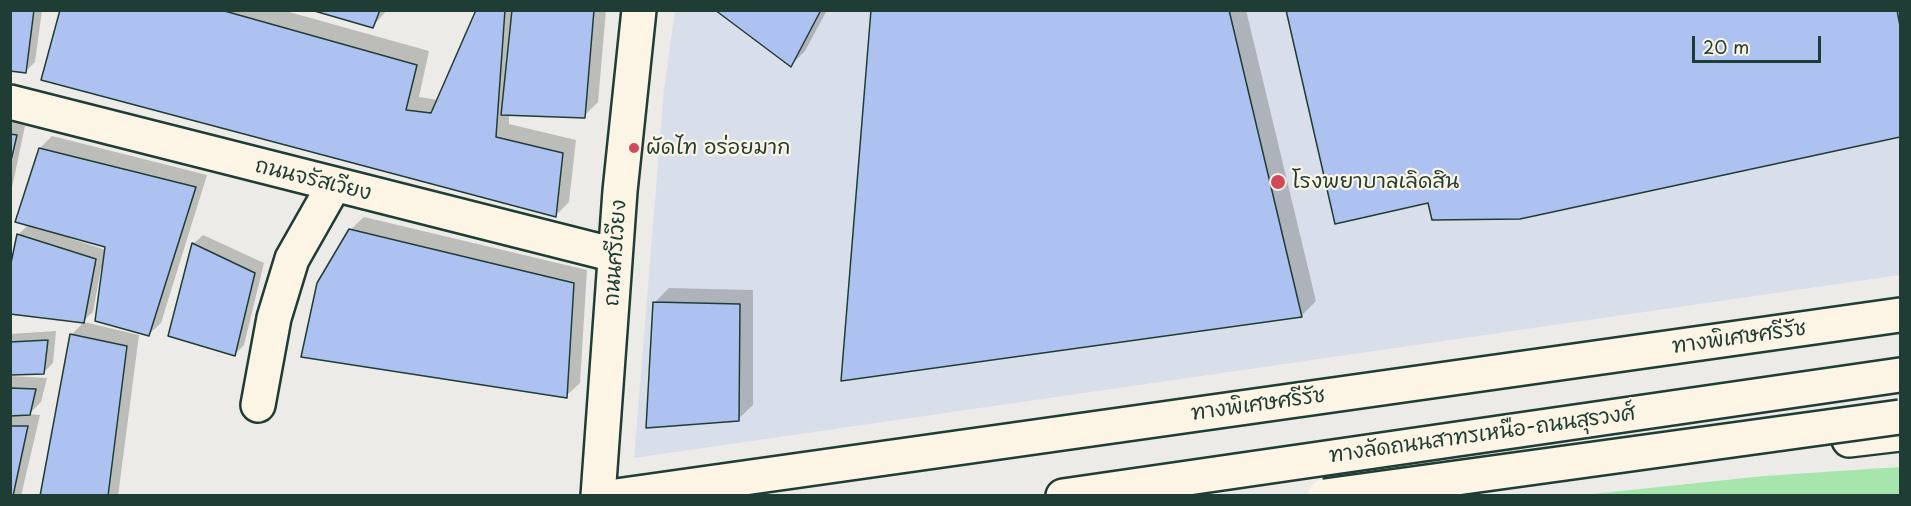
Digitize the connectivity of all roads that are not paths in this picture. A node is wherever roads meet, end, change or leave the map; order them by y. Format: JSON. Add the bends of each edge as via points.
{"nodes":[{"id":1,"x":639,"y":10,"type":"edge"},
{"id":2,"x":10,"y":102,"type":"edge"},
{"id":3,"x":334,"y":185,"type":"junction"},
{"id":4,"x":615,"y":255,"type":"junction"},
{"id":5,"x":1900,"y":315,"type":"edge"},
{"id":6,"x":1900,"y":375,"type":"edge"},
{"id":7,"x":258,"y":405,"type":"dead end"},
{"id":8,"x":1623,"y":415,"type":"junction"},
{"id":9,"x":1900,"y":417,"type":"edge"},
{"id":10,"x":1900,"y":434,"type":"edge"},
{"id":11,"x":1634,"y":468,"type":"junction"},
{"id":12,"x":598,"y":495,"type":"edge"},
{"id":13,"x":616,"y":495,"type":"edge"},
{"id":14,"x":1063,"y":495,"type":"edge"},
{"id":15,"x":1326,"y":495,"type":"edge"},
{"id":16,"x":1415,"y":495,"type":"edge"}],
"edges":[{"from":1,"to":4,"type":"main road","name":"ถนนศรีเวียง"},
{"from":2,"to":3,"type":"main road","name":"ถนนจรัสเวียง"},
{"from":3,"to":4,"type":"main road","name":"ถนนจรัสเวียง"},
{"from":3,"to":7,"type":"main road","via":[[292,259],[274,318]]},
{"from":4,"to":12,"type":"main road","name":"ถนนศรีเวียง"},
{"from":5,"to":13,"type":"main road","name":"ทางพิเศษศรีรัช"},
{"from":6,"to":8,"type":"main road","name":"ทางลัดถนนสาทรเหนือ-ถนนสุรวงศ์"},
{"from":8,"to":11,"type":"main road"},
{"from":8,"to":14,"type":"main road","name":"ทางลัดถนนสาทรเหนือ-ถนนสุรวงศ์"},
{"from":9,"to":15,"type":"main road","bridge":true},
{"from":10,"to":11,"type":"main road"},
{"from":11,"to":16,"type":"main road"}]}
